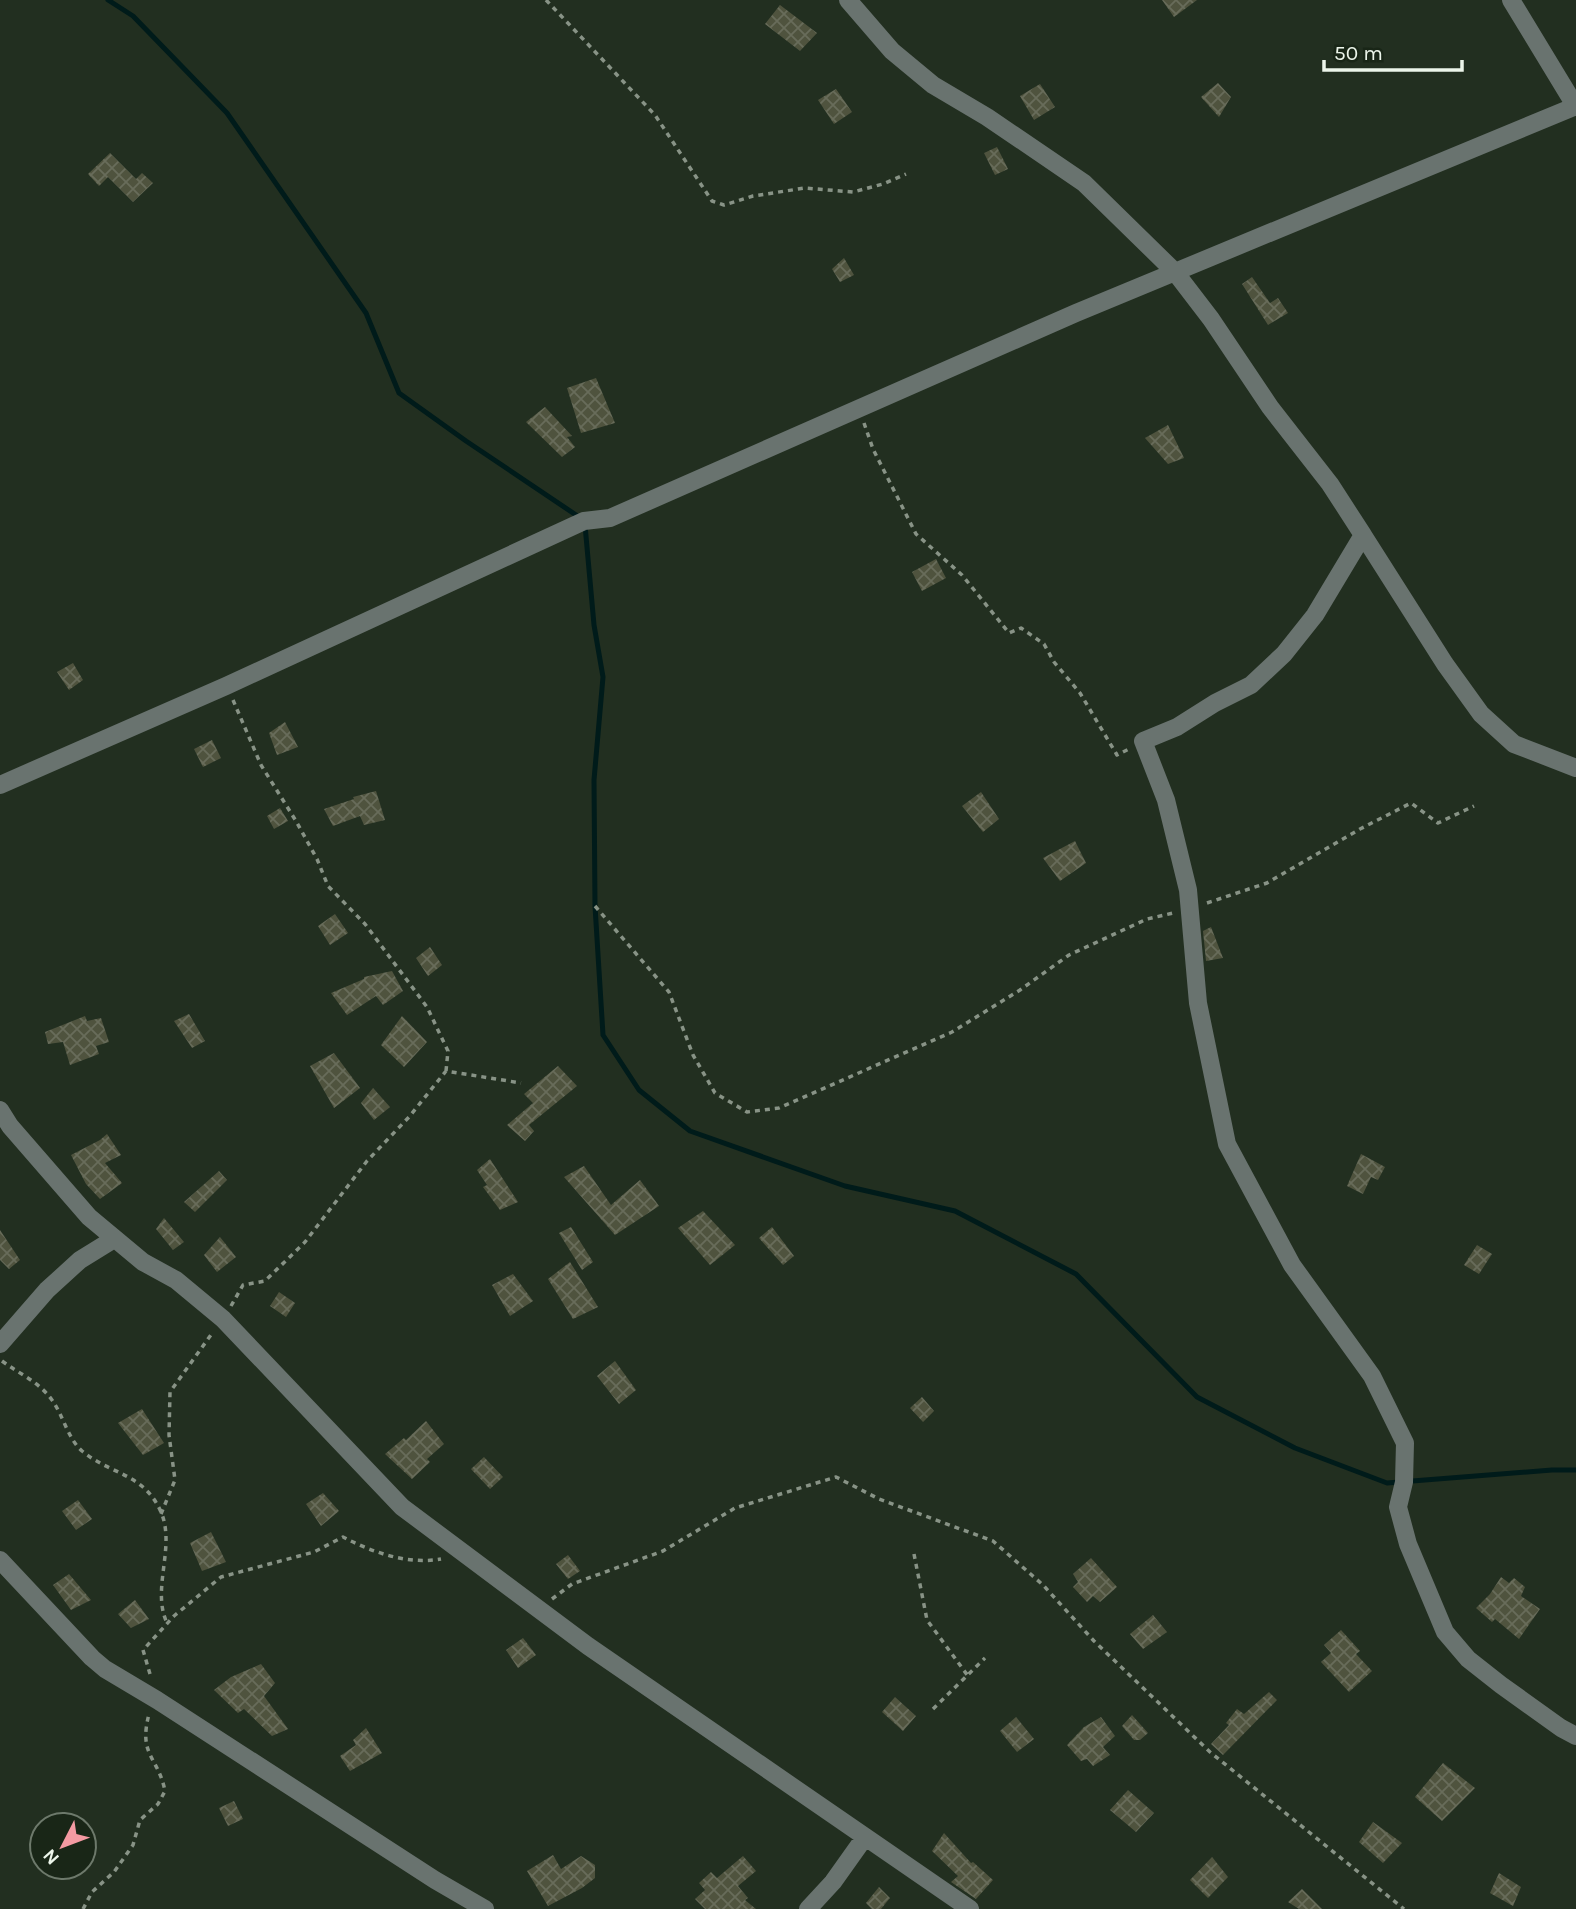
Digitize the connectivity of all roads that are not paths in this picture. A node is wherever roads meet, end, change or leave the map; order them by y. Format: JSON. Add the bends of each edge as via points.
{"nodes":[{"id":1,"x":848,"y":0,"type":"edge"},
{"id":2,"x":1511,"y":0,"type":"edge"},
{"id":3,"x":1576,"y":106,"type":"edge"},
{"id":4,"x":1175,"y":272,"type":"junction"},
{"id":5,"x":1363,"y":535,"type":"junction"},
{"id":6,"x":1576,"y":768,"type":"edge"},
{"id":7,"x":0,"y":785,"type":"edge"},
{"id":8,"x":0,"y":1110,"type":"edge"},
{"id":9,"x":114,"y":1239,"type":"junction"},
{"id":10,"x":0,"y":1345,"type":"edge"},
{"id":11,"x":0,"y":1560,"type":"edge"},
{"id":12,"x":1576,"y":1736,"type":"edge"},
{"id":13,"x":865,"y":1837,"type":"junction"},
{"id":14,"x":485,"y":1909,"type":"edge"},
{"id":15,"x":808,"y":1909,"type":"edge"},
{"id":16,"x":970,"y":1909,"type":"edge"}],
"edges":[{"from":1,"to":4,"type":"street","via":[[892,51],[933,85],[1084,183]]},
{"from":2,"to":3,"type":"street"},
{"from":3,"to":4,"type":"street"},
{"from":4,"to":5,"type":"street"},
{"from":4,"to":7,"type":"street","via":[[610,518],[584,521]]},
{"from":5,"to":6,"type":"street","via":[[1481,714],[1514,744]]},
{"from":5,"to":12,"type":"street","via":[[1315,615],[1268,670],[1251,685],[1143,741],[1166,800],[1190,908],[1198,1003],[1227,1144],[1292,1265],[1372,1376],[1405,1443],[1398,1507],[1408,1544],[1446,1632],[1468,1659]]},
{"from":8,"to":9,"type":"street","via":[[89,1217]]},
{"from":9,"to":10,"type":"street","via":[[80,1260],[47,1290]]},
{"from":9,"to":13,"type":"street","via":[[176,1280],[223,1319],[402,1507],[588,1646]]},
{"from":11,"to":14,"type":"street","via":[[105,1669]]},
{"from":13,"to":15,"type":"street"},
{"from":13,"to":16,"type":"street"}]}
